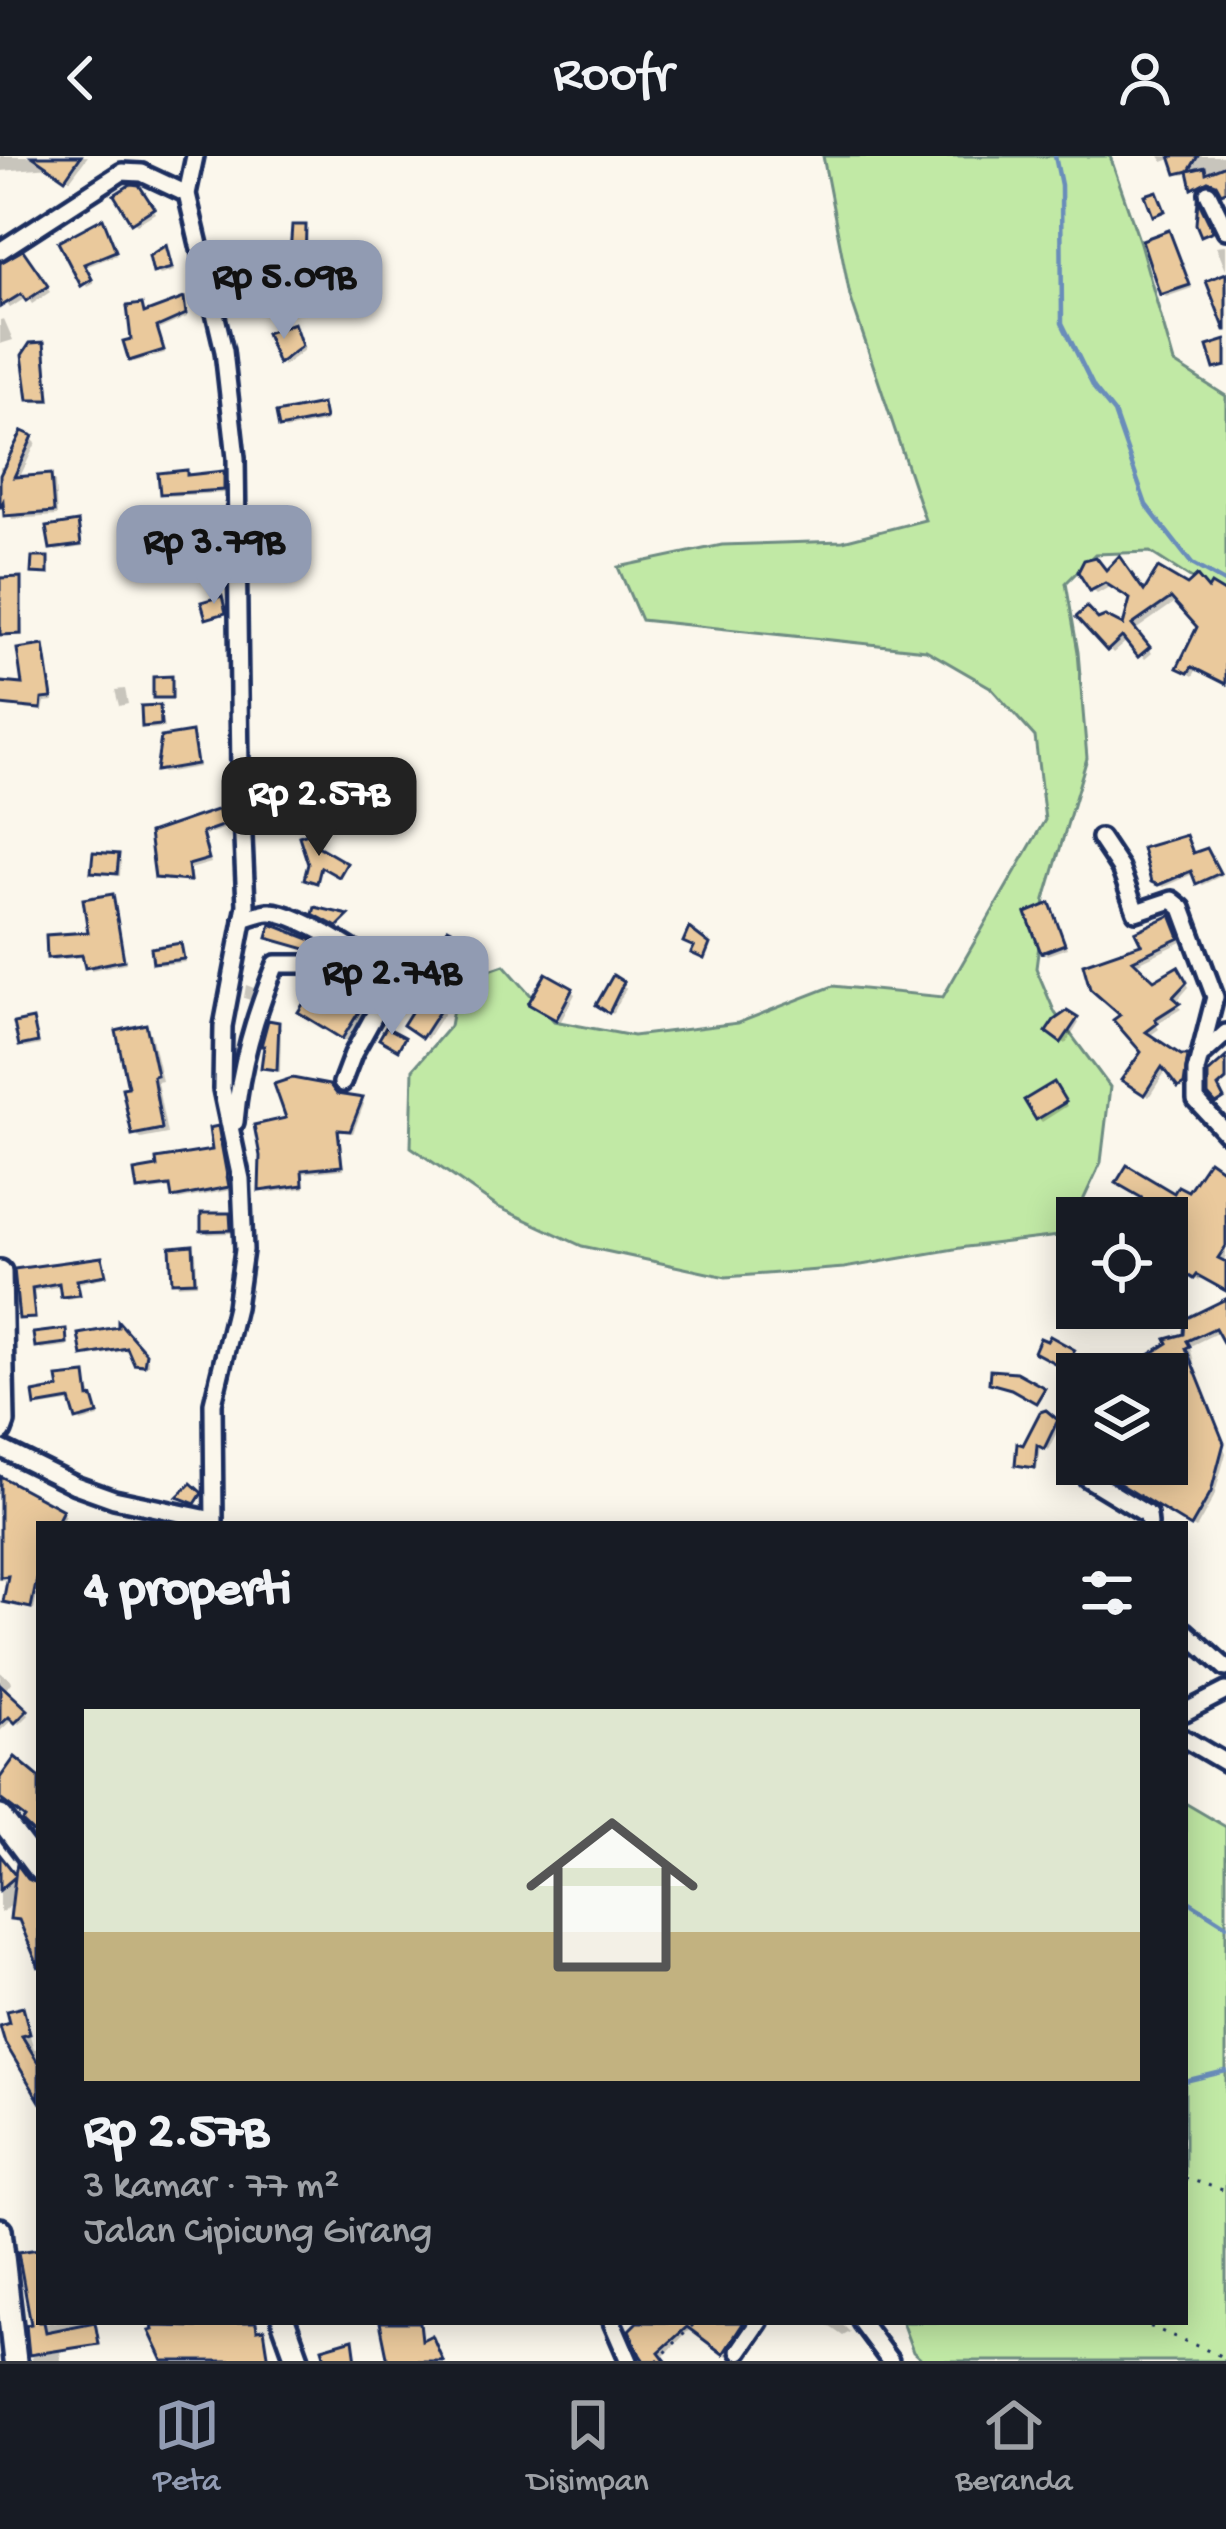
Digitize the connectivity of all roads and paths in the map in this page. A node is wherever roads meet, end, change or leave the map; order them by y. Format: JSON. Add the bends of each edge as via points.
{"nodes":[{"id":1,"x":195,"y":156,"type":"edge"},
{"id":2,"x":1208,"y":193,"type":"dead end"},
{"id":3,"x":187,"y":194,"type":"junction"},
{"id":4,"x":1226,"y":230,"type":"edge"},
{"id":5,"x":0,"y":251,"type":"edge"},
{"id":6,"x":1100,"y":838,"type":"dead end"},
{"id":7,"x":243,"y":919,"type":"junction"},
{"id":8,"x":346,"y":949,"type":"junction"},
{"id":9,"x":385,"y":970,"type":"junction"},
{"id":10,"x":419,"y":995,"type":"dead end"},
{"id":11,"x":1226,"y":1033,"type":"edge"},
{"id":12,"x":1204,"y":1052,"type":"junction"},
{"id":13,"x":342,"y":1083,"type":"dead end"},
{"id":14,"x":1226,"y":1133,"type":"edge"},
{"id":15,"x":233,"y":1142,"type":"junction"},
{"id":16,"x":0,"y":1272,"type":"edge"},
{"id":17,"x":0,"y":1430,"type":"edge"},
{"id":18,"x":0,"y":1448,"type":"edge"},
{"id":19,"x":1099,"y":1485,"type":"edge"},
{"id":20,"x":209,"y":1521,"type":"edge"},
{"id":21,"x":213,"y":1521,"type":"edge"},
{"id":22,"x":1149,"y":1521,"type":"edge"},
{"id":23,"x":1188,"y":1634,"type":"edge"},
{"id":24,"x":1226,"y":1668,"type":"edge"},
{"id":25,"x":1226,"y":1690,"type":"edge"},
{"id":26,"x":1188,"y":1710,"type":"edge"},
{"id":27,"x":1188,"y":1741,"type":"edge"},
{"id":28,"x":1226,"y":1763,"type":"edge"},
{"id":29,"x":0,"y":1817,"type":"edge"},
{"id":30,"x":36,"y":1865,"type":"edge"},
{"id":31,"x":1188,"y":2180,"type":"edge"},
{"id":32,"x":1226,"y":2191,"type":"edge"},
{"id":33,"x":0,"y":2230,"type":"edge"},
{"id":34,"x":285,"y":2325,"type":"edge"},
{"id":35,"x":614,"y":2325,"type":"edge"},
{"id":36,"x":693,"y":2325,"type":"edge"},
{"id":37,"x":757,"y":2325,"type":"edge"},
{"id":38,"x":863,"y":2325,"type":"edge"},
{"id":39,"x":1146,"y":2325,"type":"edge"},
{"id":40,"x":739,"y":2351,"type":"dead end"},
{"id":41,"x":1226,"y":2357,"type":"edge"},
{"id":42,"x":15,"y":2361,"type":"edge"},
{"id":43,"x":298,"y":2361,"type":"edge"},
{"id":44,"x":627,"y":2361,"type":"edge"},
{"id":45,"x":657,"y":2361,"type":"edge"},
{"id":46,"x":890,"y":2361,"type":"edge"}],
"edges":[{"from":1,"to":3,"type":"street"},
{"from":2,"to":4,"type":"street"},
{"from":3,"to":5,"type":"street","via":[[122,172]]},
{"from":3,"to":7,"type":"street","via":[[224,351],[236,458]]},
{"from":6,"to":12,"type":"street","via":[[1136,912],[1172,900],[1182,908],[1215,997]]},
{"from":7,"to":8,"type":"street","via":[[270,911]]},
{"from":7,"to":15,"type":"street","via":[[223,1026],[222,1089]]},
{"from":8,"to":9,"type":"street"},
{"from":8,"to":15,"type":"street","via":[[309,964],[277,964],[251,1027]]},
{"from":9,"to":10,"type":"street"},
{"from":9,"to":13,"type":"street","via":[[391,985]]},
{"from":11,"to":12,"type":"street"},
{"from":12,"to":14,"type":"street","via":[[1196,1100]]},
{"from":15,"to":21,"type":"street","via":[[244,1250],[213,1403]]},
{"from":16,"to":17,"type":"main road"},
{"from":18,"to":20,"type":"street","via":[[94,1492]]},
{"from":19,"to":22,"type":"street"},
{"from":23,"to":24,"type":"street"},
{"from":25,"to":26,"type":"street"},
{"from":27,"to":28,"type":"street"},
{"from":29,"to":30,"type":"main road"},
{"from":31,"to":32,"type":"path"},
{"from":33,"to":42,"type":"main road"},
{"from":34,"to":43,"type":"main road"},
{"from":35,"to":44,"type":"street"},
{"from":36,"to":45,"type":"path"},
{"from":37,"to":40,"type":"street"},
{"from":38,"to":46,"type":"street"},
{"from":39,"to":41,"type":"path"}]}
